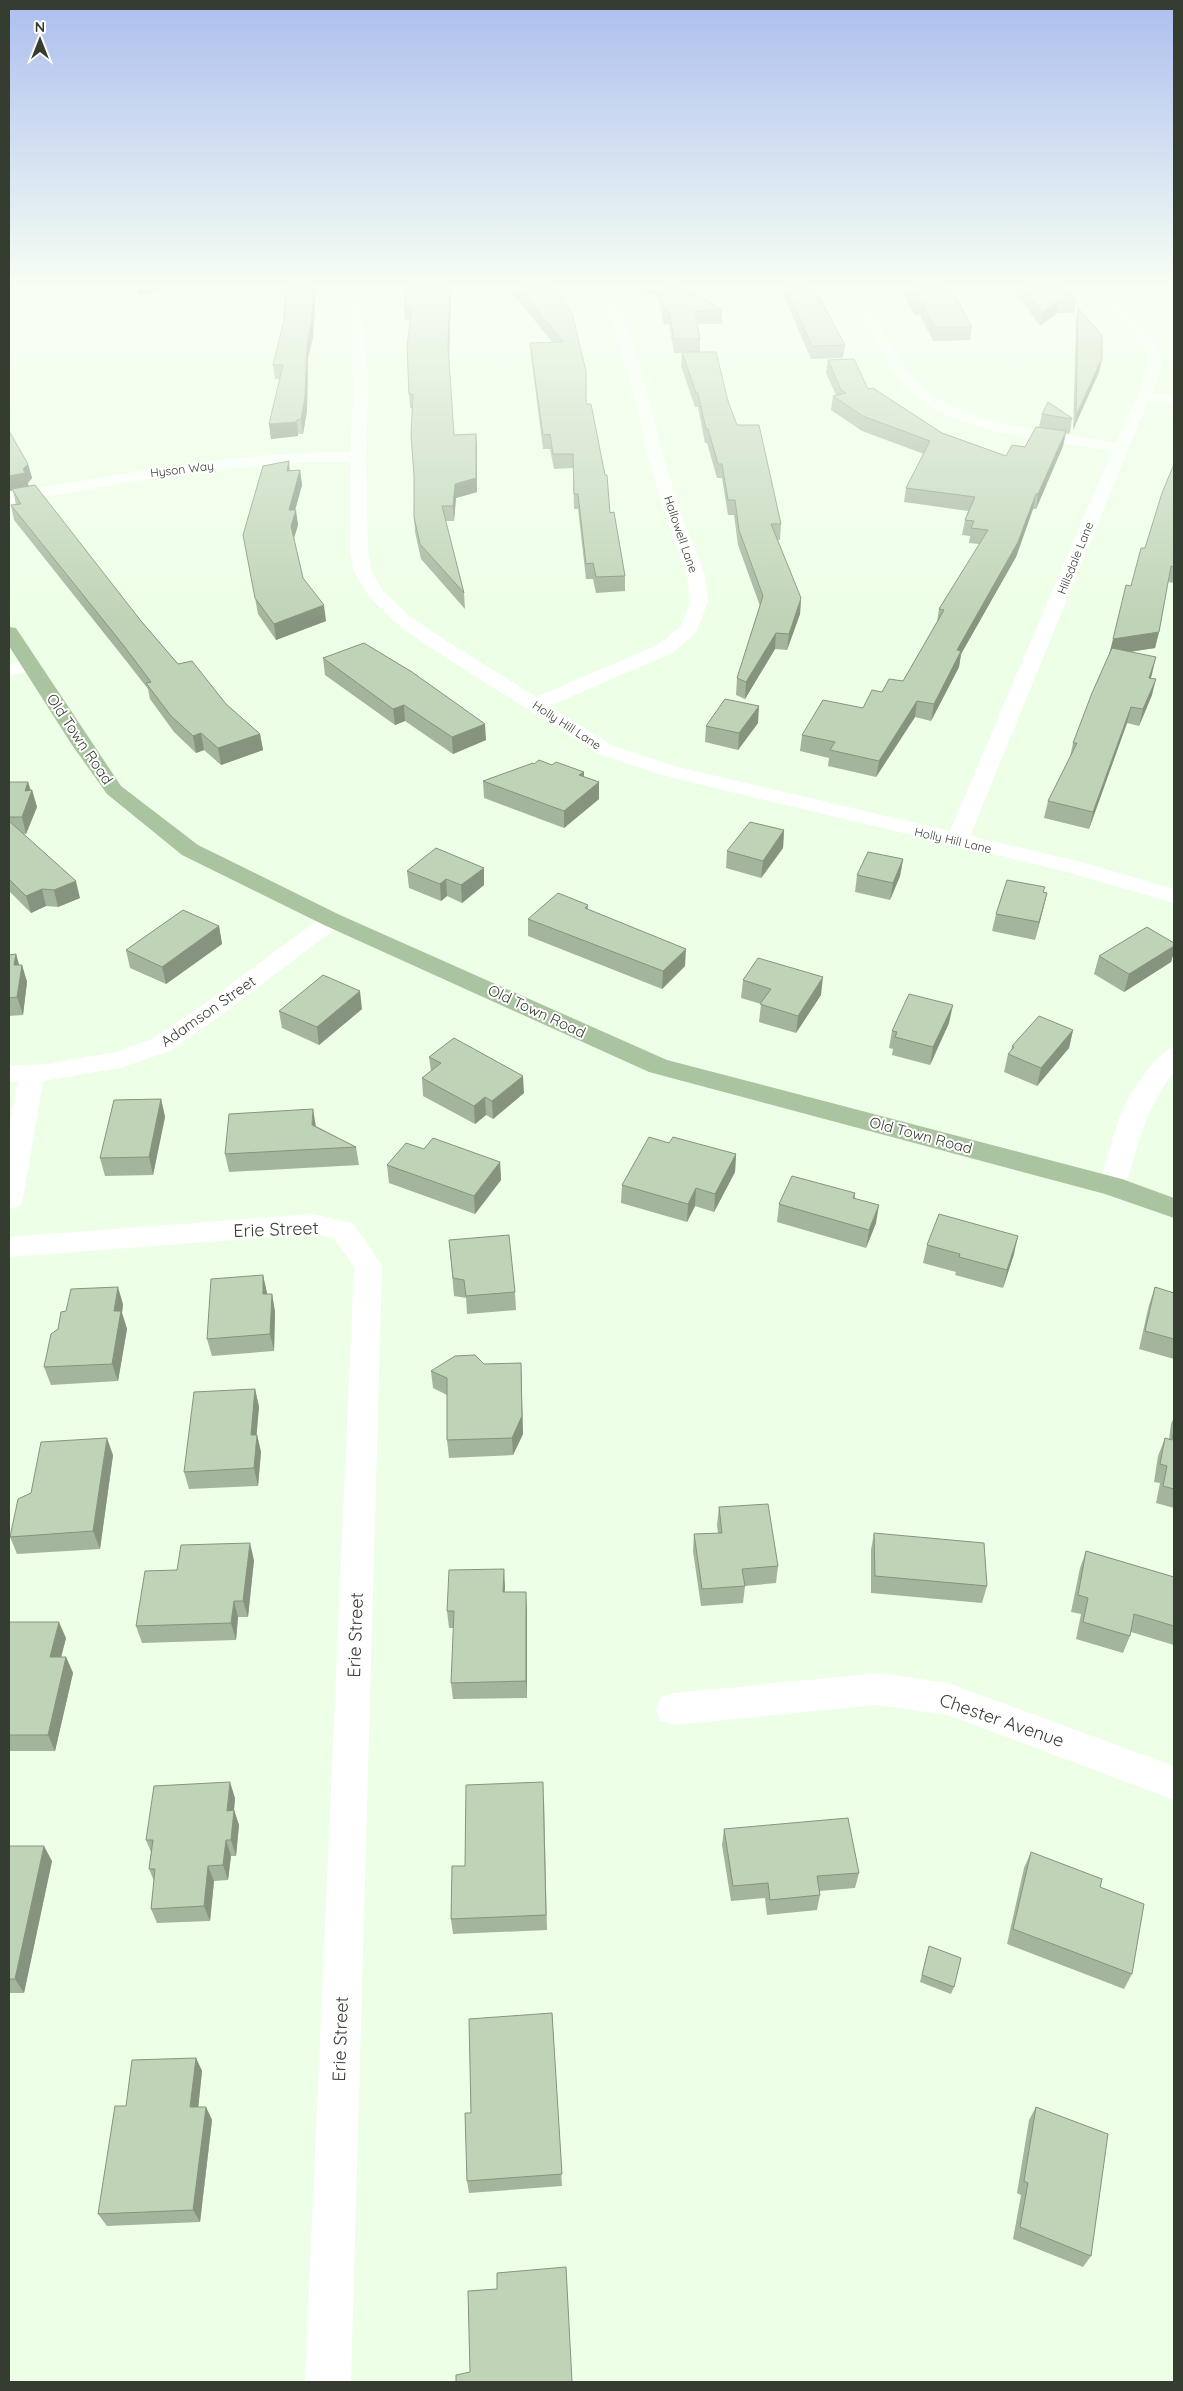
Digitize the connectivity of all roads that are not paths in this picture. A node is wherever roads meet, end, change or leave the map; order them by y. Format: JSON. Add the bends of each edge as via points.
{"nodes":[{"id":1,"x":360,"y":399,"type":"edge"},
{"id":2,"x":641,"y":399,"type":"edge"},
{"id":3,"x":930,"y":399,"type":"edge"},
{"id":4,"x":1143,"y":399,"type":"edge"},
{"id":5,"x":1120,"y":448,"type":"junction"},
{"id":6,"x":358,"y":457,"type":"junction"},
{"id":7,"x":9,"y":498,"type":"edge"},
{"id":8,"x":9,"y":632,"type":"edge"},
{"id":9,"x":30,"y":665,"type":"junction"},
{"id":10,"x":9,"y":670,"type":"edge"},
{"id":11,"x":536,"y":704,"type":"junction"},
{"id":12,"x":957,"y":841,"type":"junction"},
{"id":13,"x":1174,"y":896,"type":"edge"},
{"id":14,"x":332,"y":920,"type":"junction"},
{"id":15,"x":1174,"y":1056,"type":"edge"},
{"id":16,"x":20,"y":1073,"type":"edge"},
{"id":17,"x":1112,"y":1186,"type":"junction"},
{"id":18,"x":9,"y":1199,"type":"edge"},
{"id":19,"x":1174,"y":1208,"type":"edge"},
{"id":20,"x":9,"y":1247,"type":"edge"},
{"id":21,"x":674,"y":1710,"type":"dead end"},
{"id":22,"x":1174,"y":1783,"type":"edge"},
{"id":23,"x":328,"y":2382,"type":"edge"}],
"edges":[{"from":1,"to":6,"type":"street","name":"Holly Hill Lane"},
{"from":2,"to":11,"type":"street","name":"Hallowell Lane","via":[[676,522],[696,575],[699,602],[688,628],[665,649]]},
{"from":3,"to":5,"type":"street","via":[[983,424]]},
{"from":4,"to":5,"type":"street","name":"Hillsdale Lane"},
{"from":5,"to":12,"type":"street","name":"Hillsdale Lane"},
{"from":6,"to":7,"type":"street","name":"Hyson Way","via":[[308,457],[190,467]]},
{"from":6,"to":11,"type":"street","name":"Holly Hill Lane","via":[[359,552],[363,572],[376,594],[401,618],[433,641]]},
{"from":8,"to":9,"type":"main road","name":"Old Town Road"},
{"from":9,"to":10,"type":"street"},
{"from":9,"to":14,"type":"main road","name":"Old Town Road","via":[[114,790],[190,850]]},
{"from":11,"to":12,"type":"street","name":"Holly Hill Lane","via":[[606,750],[672,772]]},
{"from":12,"to":13,"type":"street","name":"Holly Hill Lane","via":[[1073,867]]},
{"from":14,"to":16,"type":"street","name":"Adamson Street","via":[[161,1045],[120,1060]]},
{"from":14,"to":17,"type":"main road","name":"Old Town Road","via":[[658,1066]]},
{"from":15,"to":17,"type":"street","via":[[1152,1081],[1134,1114]]},
{"from":16,"to":18,"type":"street"},
{"from":17,"to":19,"type":"main road","name":"Old Town Road"},
{"from":20,"to":23,"type":"street","name":"Erie Street","via":[[312,1224],[343,1230],[368,1266]]},
{"from":21,"to":22,"type":"street","name":"Chester Avenue","via":[[878,1689],[922,1695],[948,1699],[991,1713]]}]}
